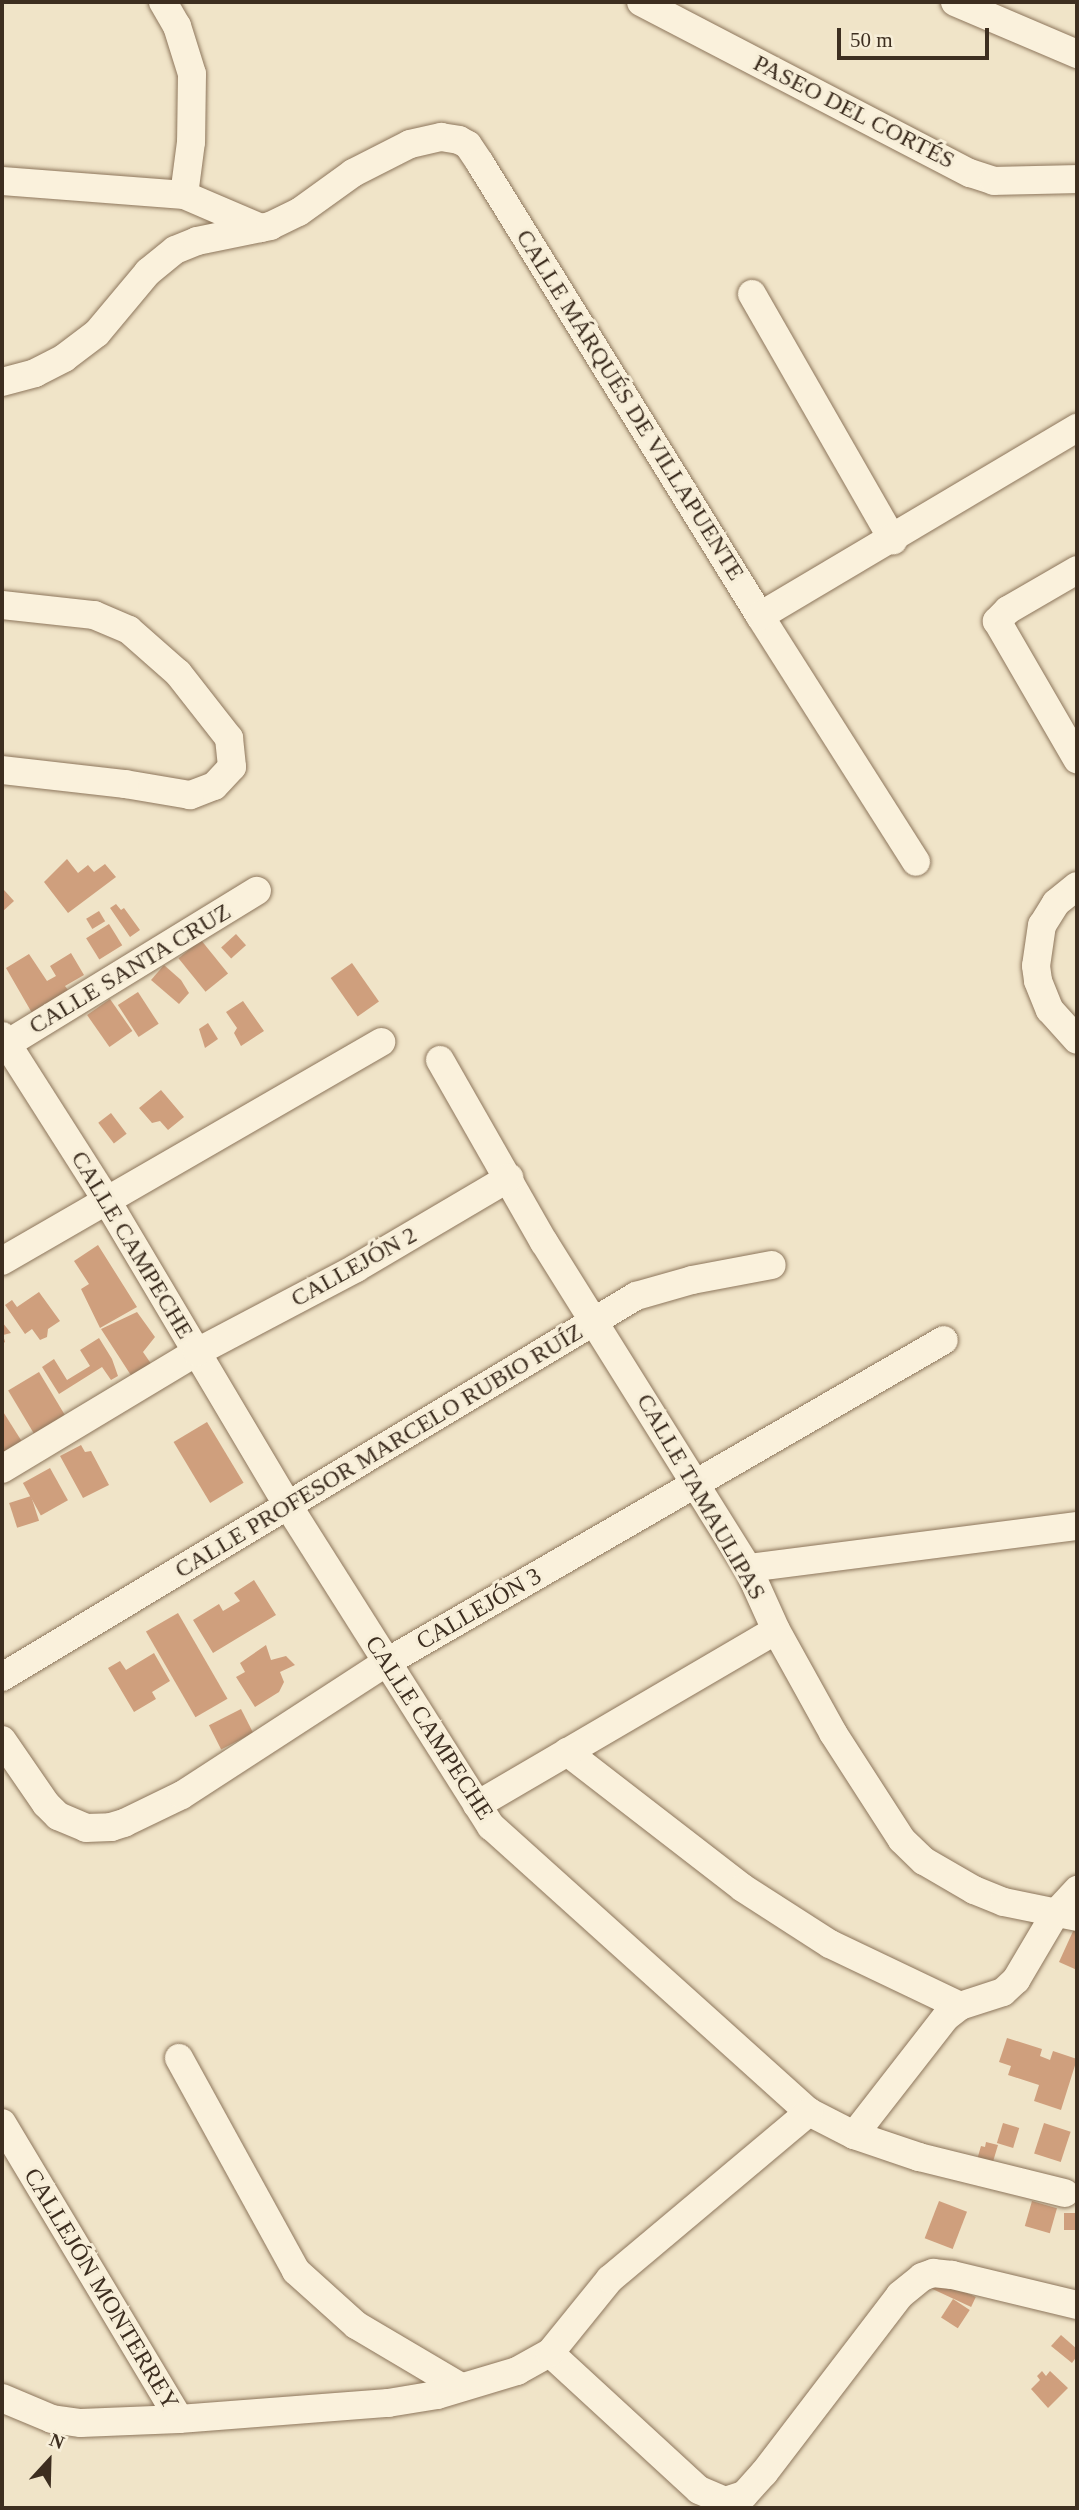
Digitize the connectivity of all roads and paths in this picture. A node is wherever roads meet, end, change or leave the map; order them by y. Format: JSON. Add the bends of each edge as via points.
{"nodes":[{"id":1,"x":163,"y":2,"type":"edge"},
{"id":2,"x":641,"y":2,"type":"edge"},
{"id":3,"x":955,"y":2,"type":"edge"},
{"id":4,"x":1077,"y":54,"type":"edge"},
{"id":5,"x":1077,"y":179,"type":"edge"},
{"id":6,"x":2,"y":181,"type":"edge"},
{"id":7,"x":184,"y":195,"type":"junction"},
{"id":8,"x":261,"y":228,"type":"junction"},
{"id":9,"x":752,"y":295,"type":"dead end"},
{"id":10,"x":2,"y":383,"type":"edge"},
{"id":11,"x":1077,"y":429,"type":"edge"},
{"id":12,"x":893,"y":540,"type":"junction"},
{"id":13,"x":1077,"y":569,"type":"edge"},
{"id":14,"x":2,"y":605,"type":"edge"},
{"id":15,"x":760,"y":616,"type":"junction"},
{"id":16,"x":1077,"y":759,"type":"edge"},
{"id":17,"x":2,"y":770,"type":"edge"},
{"id":18,"x":916,"y":862,"type":"dead end"},
{"id":19,"x":1077,"y":886,"type":"edge"},
{"id":20,"x":257,"y":891,"type":"dead end"},
{"id":21,"x":1077,"y":1040,"type":"edge"},
{"id":22,"x":3,"y":1042,"type":"edge"},
{"id":23,"x":381,"y":1042,"type":"dead end"},
{"id":24,"x":440,"y":1060,"type":"dead end"},
{"id":25,"x":509,"y":1178,"type":"junction"},
{"id":26,"x":107,"y":1201,"type":"junction"},
{"id":27,"x":2,"y":1261,"type":"edge"},
{"id":28,"x":772,"y":1265,"type":"dead end"},
{"id":29,"x":595,"y":1321,"type":"junction"},
{"id":30,"x":944,"y":1340,"type":"dead end"},
{"id":31,"x":197,"y":1352,"type":"junction"},
{"id":32,"x":2,"y":1469,"type":"edge"},
{"id":33,"x":696,"y":1484,"type":"junction"},
{"id":34,"x":289,"y":1507,"type":"junction"},
{"id":35,"x":1077,"y":1526,"type":"edge"},
{"id":36,"x":748,"y":1568,"type":"junction"},
{"id":37,"x":776,"y":1630,"type":"junction"},
{"id":38,"x":387,"y":1662,"type":"junction"},
{"id":39,"x":2,"y":1677,"type":"edge"},
{"id":40,"x":2,"y":1740,"type":"edge"},
{"id":41,"x":567,"y":1752,"type":"junction"},
{"id":42,"x":477,"y":1805,"type":"junction"},
{"id":43,"x":1077,"y":1890,"type":"edge"},
{"id":44,"x":1066,"y":1915,"type":"edge"},
{"id":45,"x":960,"y":2006,"type":"junction"},
{"id":46,"x":179,"y":2058,"type":"dead end"},
{"id":47,"x":809,"y":2112,"type":"junction"},
{"id":48,"x":2,"y":2123,"type":"edge"},
{"id":49,"x":854,"y":2135,"type":"junction"},
{"id":50,"x":1065,"y":2193,"type":"dead end"},
{"id":51,"x":1077,"y":2305,"type":"edge"},
{"id":52,"x":550,"y":2353,"type":"junction"},
{"id":53,"x":461,"y":2387,"type":"junction"},
{"id":54,"x":11,"y":2403,"type":"edge"},
{"id":55,"x":179,"y":2419,"type":"junction"}],
"edges":[{"from":1,"to":7,"type":"street","via":[[177,26],[192,74]]},
{"from":2,"to":5,"type":"street","name":"PASEO DEL CORTÉS","via":[[970,173],[994,181]]},
{"from":3,"to":4,"type":"street"},
{"from":6,"to":7,"type":"street"},
{"from":7,"to":8,"type":"street"},
{"from":8,"to":10,"type":"street","name":"CALLE MÁRQUÉS DE VILLAPUENTE","via":[[175,250],[148,272],[97,333],[64,358]]},
{"from":8,"to":15,"type":"street","name":"CALLE MÁRQUÉS DE VILLAPUENTE","via":[[299,212],[353,173],[410,144],[441,136],[468,145]]},
{"from":9,"to":12,"type":"street"},
{"from":11,"to":12,"type":"street"},
{"from":12,"to":15,"type":"street"},
{"from":13,"to":16,"type":"street","via":[[997,621]]},
{"from":14,"to":17,"type":"street","via":[[94,615],[129,630],[178,673],[229,738],[232,767],[214,786],[190,795]]},
{"from":15,"to":18,"type":"street","name":"CALLE MÁRQUÉS DE VILLAPUENTE"},
{"from":19,"to":21,"type":"street","via":[[1056,903],[1042,925],[1035,966],[1050,1010]]},
{"from":20,"to":22,"type":"street","name":"CALLE SANTA CRUZ"},
{"from":22,"to":26,"type":"street","name":"CALLE CAMPECHE"},
{"from":23,"to":26,"type":"street"},
{"from":24,"to":25,"type":"street","name":"CALLE TAMAULIPAS"},
{"from":25,"to":29,"type":"street","name":"CALLE TAMAULIPAS"},
{"from":25,"to":31,"type":"street","name":"CALLEJÓN 2","via":[[356,1268]]},
{"from":26,"to":27,"type":"street"},
{"from":26,"to":31,"type":"street","name":"CALLE CAMPECHE"},
{"from":28,"to":29,"type":"street","name":"CALLE PROFESOR MARCELO RUBIO RUÍZ","via":[[651,1290]]},
{"from":29,"to":33,"type":"street","name":"CALLE TAMAULIPAS"},
{"from":29,"to":34,"type":"street","name":"CALLE PROFESOR MARCELO RUBIO RUÍZ"},
{"from":30,"to":33,"type":"street","name":"CALLEJÓN 3"},
{"from":31,"to":32,"type":"street","name":"CALLEJÓN 2"},
{"from":31,"to":34,"type":"street","name":"CALLE CAMPECHE"},
{"from":33,"to":36,"type":"street","name":"CALLE TAMAULIPAS"},
{"from":33,"to":38,"type":"street","name":"CALLEJÓN 3"},
{"from":34,"to":38,"type":"street","name":"CALLE CAMPECHE"},
{"from":34,"to":39,"type":"street","name":"CALLE PROFESOR MARCELO RUBIO RUÍZ"},
{"from":35,"to":36,"type":"street"},
{"from":36,"to":37,"type":"street","name":"CALLE TAMAULIPAS"},
{"from":37,"to":41,"type":"street"},
{"from":37,"to":44,"type":"street","name":"CALLE TAMAULIPAS","via":[[833,1733],[902,1840],[924,1861],[974,1890],[1004,1902]]},
{"from":38,"to":40,"type":"street","name":"CALLEJÓN 3","via":[[182,1795],[111,1827],[86,1828],[58,1816]]},
{"from":38,"to":42,"type":"street","name":"CALLE CAMPECHE"},
{"from":41,"to":42,"type":"street"},
{"from":41,"to":45,"type":"street","via":[[743,1888],[830,1944]]},
{"from":42,"to":47,"type":"street","name":"CALLE CAMPECHE","via":[[507,1843]]},
{"from":43,"to":44,"type":"street"},
{"from":44,"to":45,"type":"street","via":[[1003,1992]]},
{"from":45,"to":49,"type":"street","via":[[920,2049]]},
{"from":46,"to":53,"type":"street","via":[[296,2271],[356,2325]]},
{"from":47,"to":49,"type":"street","name":"CALLE CAMPECHE"},
{"from":47,"to":52,"type":"street","via":[[610,2279]]},
{"from":48,"to":55,"type":"street","name":"CALLEJÓN MONTERREY"},
{"from":49,"to":50,"type":"street","name":"CALLE CAMPECHE","via":[[919,2157]]},
{"from":51,"to":52,"type":"street","via":[[952,2274],[922,2277],[900,2295],[764,2473],[744,2495],[725,2501],[699,2490]]},
{"from":52,"to":53,"type":"street","via":[[517,2371]]},
{"from":53,"to":55,"type":"street","via":[[388,2403]]},
{"from":54,"to":55,"type":"street","via":[[52,2419],[81,2423]]}]}
